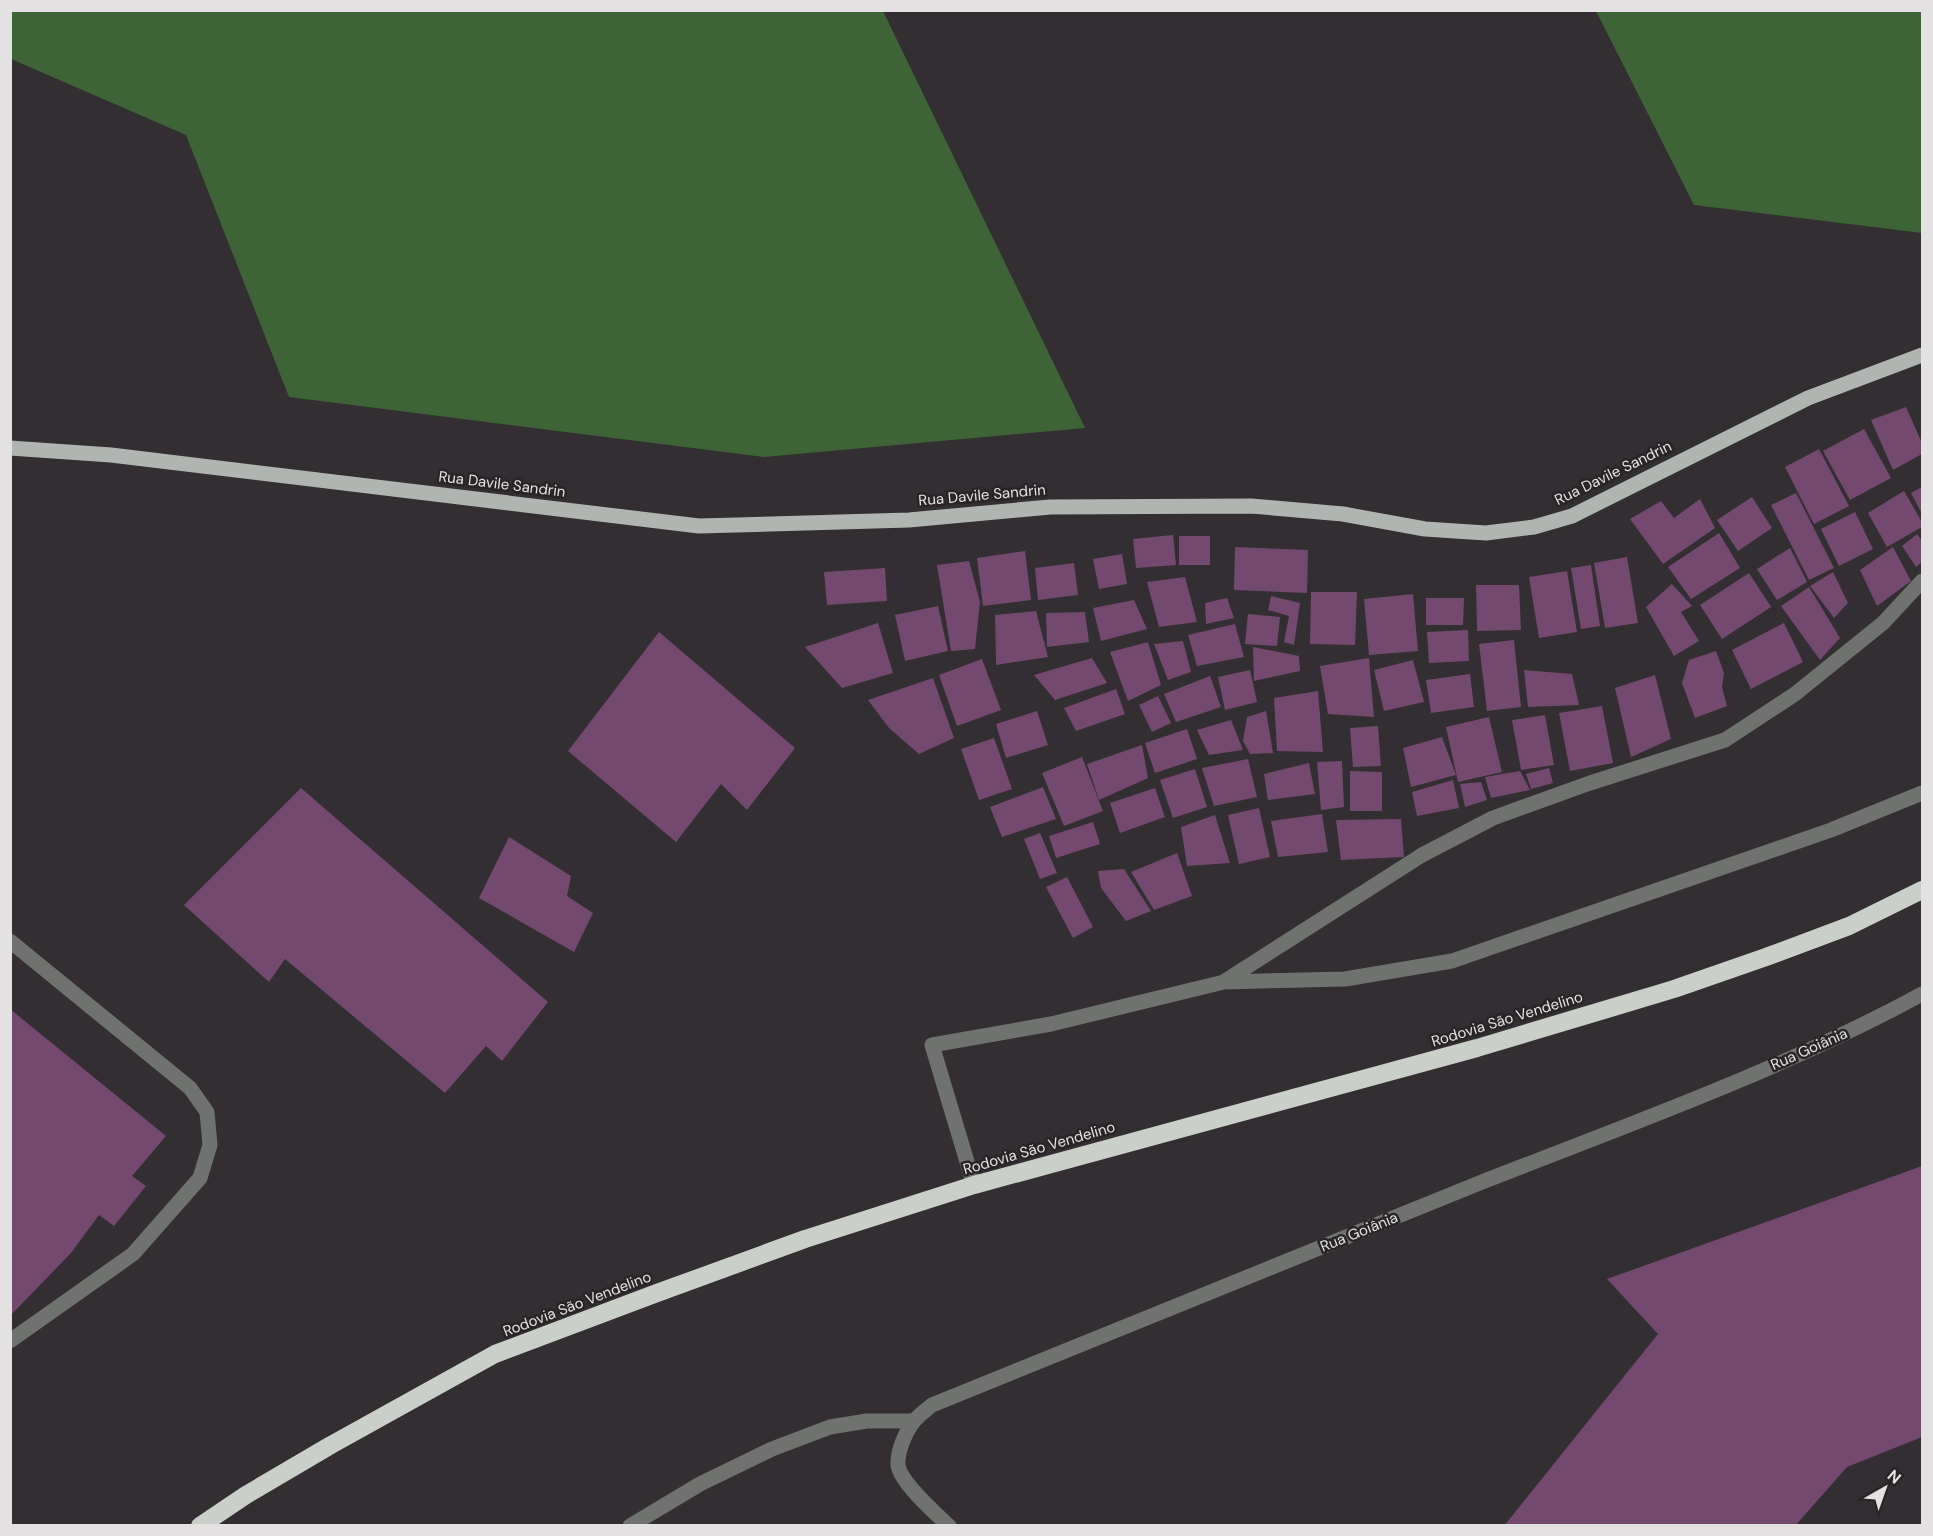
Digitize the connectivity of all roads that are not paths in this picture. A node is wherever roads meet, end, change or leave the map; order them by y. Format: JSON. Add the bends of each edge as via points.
{"nodes":[{"id":1,"x":1923,"y":355,"type":"edge"},
{"id":2,"x":10,"y":448,"type":"edge"},
{"id":3,"x":1923,"y":581,"type":"edge"},
{"id":4,"x":1923,"y":793,"type":"edge"},
{"id":5,"x":1923,"y":890,"type":"edge"},
{"id":6,"x":10,"y":941,"type":"edge"},
{"id":7,"x":1224,"y":982,"type":"junction"},
{"id":8,"x":1923,"y":994,"type":"edge"},
{"id":9,"x":974,"y":1185,"type":"junction"},
{"id":10,"x":10,"y":1341,"type":"edge"},
{"id":11,"x":914,"y":1421,"type":"junction"},
{"id":12,"x":200,"y":1526,"type":"edge"},
{"id":13,"x":630,"y":1526,"type":"edge"},
{"id":14,"x":949,"y":1526,"type":"edge"}],
"edges":[{"from":1,"to":2,"type":"main road","name":"Rua Davile Sandrin","via":[[1808,398],[1572,516],[1534,527],[1486,533],[1251,506],[1050,507],[909,520],[699,526],[123,457]]},
{"from":3,"to":7,"type":"street","via":[[1875,630],[1795,694],[1725,741],[1493,818],[1422,855]]},
{"from":4,"to":7,"type":"street","via":[[1831,830],[1452,961],[1345,978]]},
{"from":5,"to":9,"type":"highway","name":"Rodovia São Vendelino","via":[[1849,926],[1674,989],[1477,1048]]},
{"from":6,"to":10,"type":"street","via":[[190,1088],[207,1112],[210,1145],[200,1178],[133,1254]]},
{"from":7,"to":9,"type":"street","via":[[1051,1024],[933,1044]]},
{"from":8,"to":11,"type":"street","name":"Rua Goiânia","via":[[1871,1022],[1708,1093],[932,1405]]},
{"from":9,"to":12,"type":"highway","name":"Rodovia São Vendelino","via":[[805,1239],[495,1354],[331,1445]]},
{"from":11,"to":13,"type":"street","via":[[867,1421],[830,1427],[772,1449],[700,1484]]},
{"from":11,"to":14,"type":"street","name":"Rua Goiânia","via":[[903,1441],[898,1466],[909,1486]]}]}
